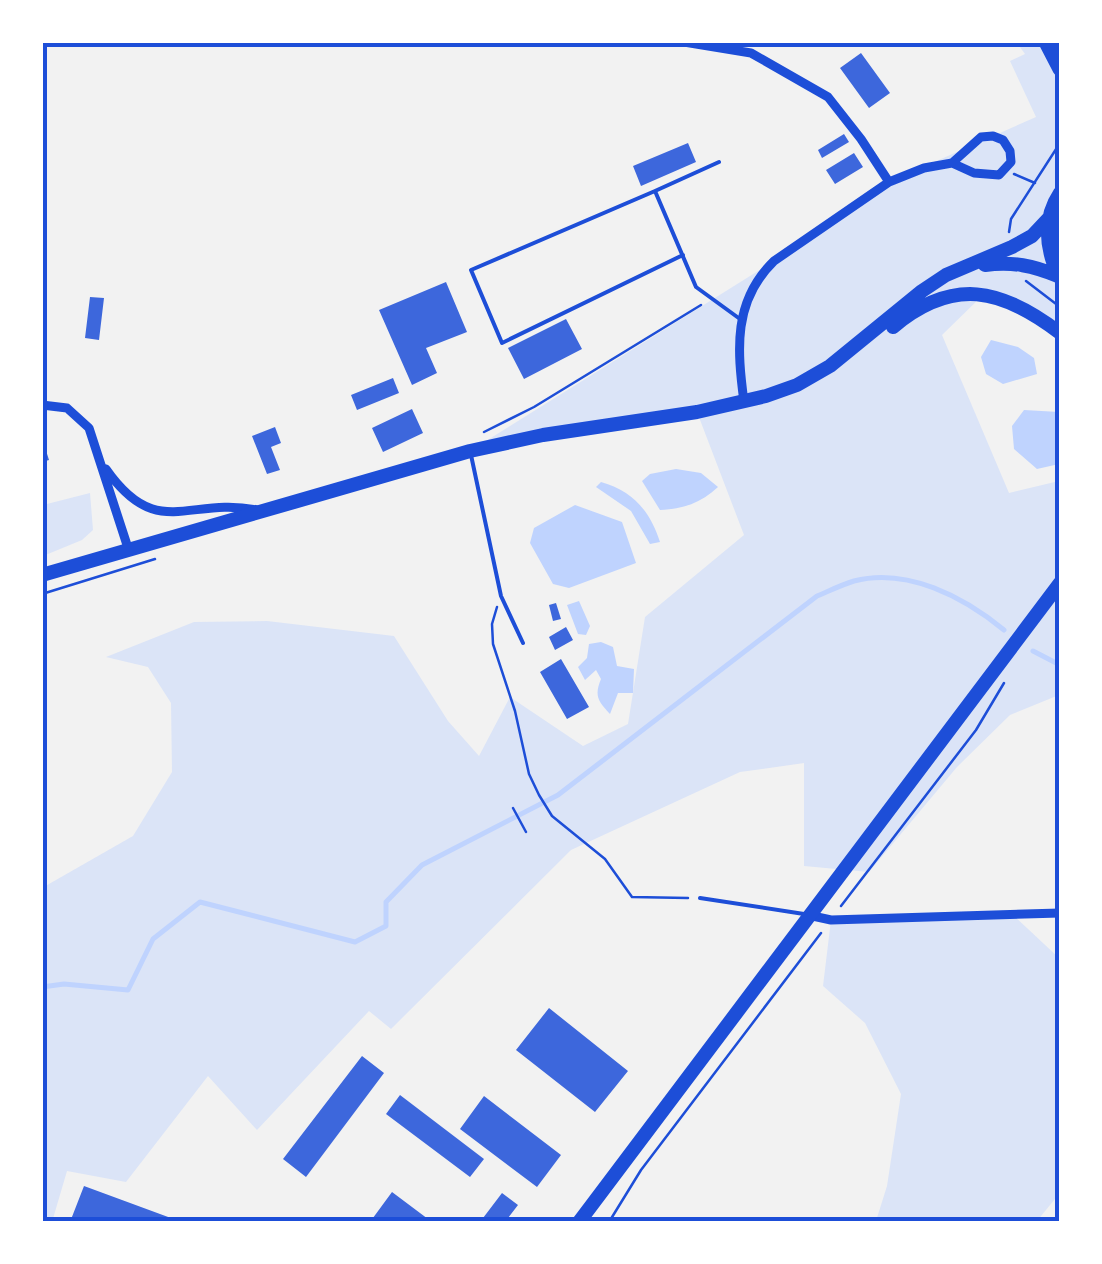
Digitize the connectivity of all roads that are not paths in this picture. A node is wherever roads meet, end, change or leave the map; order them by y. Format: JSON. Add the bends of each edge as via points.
{"nodes":[{"id":1,"x":684,"y":42,"type":"edge"},
{"id":2,"x":1046,"y":42,"type":"edge"},
{"id":3,"x":1060,"y":69,"type":"edge"},
{"id":4,"x":719,"y":162,"type":"dead end"},
{"id":5,"x":952,"y":163,"type":"junction"},
{"id":6,"x":889,"y":182,"type":"junction"},
{"id":7,"x":655,"y":191,"type":"junction"},
{"id":8,"x":1060,"y":192,"type":"edge"},
{"id":9,"x":1048,"y":220,"type":"junction"},
{"id":10,"x":683,"y":255,"type":"junction"},
{"id":11,"x":970,"y":267,"type":"junction"},
{"id":12,"x":1059,"y":277,"type":"edge"},
{"id":13,"x":740,"y":319,"type":"junction"},
{"id":14,"x":1060,"y":334,"type":"edge"},
{"id":15,"x":858,"y":345,"type":"junction"},
{"id":16,"x":744,"y":402,"type":"junction"},
{"id":17,"x":42,"y":405,"type":"edge"},
{"id":18,"x":470,"y":451,"type":"junction"},
{"id":19,"x":102,"y":463,"type":"junction"},
{"id":20,"x":257,"y":510,"type":"junction"},
{"id":21,"x":128,"y":548,"type":"junction"},
{"id":22,"x":42,"y":574,"type":"edge"},
{"id":23,"x":1060,"y":583,"type":"edge"},
{"id":24,"x":522,"y":642,"type":"dead end"},
{"id":25,"x":700,"y":898,"type":"road end"},
{"id":26,"x":1060,"y":914,"type":"edge"},
{"id":27,"x":808,"y":915,"type":"junction"},
{"id":28,"x":579,"y":1222,"type":"edge"}],
"edges":[{"from":1,"to":6,"type":"street","via":[[751,53],[828,97]]},
{"from":2,"to":3,"type":"highway"},
{"from":4,"to":7,"type":"lane"},
{"from":5,"to":5,"type":"street","via":[[990,177],[1006,170],[1010,151],[993,136],[972,142]]},
{"from":5,"to":6,"type":"street"},
{"from":6,"to":13,"type":"street","via":[[774,261],[748,295]]},
{"from":7,"to":10,"type":"lane"},
{"from":7,"to":10,"type":"lane","via":[[471,270],[502,342]]},
{"from":8,"to":9,"type":"main road"},
{"from":9,"to":11,"type":"main road","via":[[1032,236]]},
{"from":9,"to":12,"type":"main road"},
{"from":10,"to":13,"type":"lane","via":[[696,286]]},
{"from":11,"to":12,"type":"main road","via":[[1016,263]]},
{"from":11,"to":15,"type":"main road","via":[[922,291]]},
{"from":13,"to":16,"type":"street"},
{"from":14,"to":15,"type":"main road","via":[[1010,302],[963,294],[932,300],[881,338]]},
{"from":15,"to":16,"type":"main road","via":[[797,385]]},
{"from":16,"to":18,"type":"main road"},
{"from":17,"to":19,"type":"street","via":[[76,413]]},
{"from":18,"to":20,"type":"main road"},
{"from":18,"to":24,"type":"lane","via":[[502,596]]},
{"from":19,"to":20,"type":"street","via":[[148,509]]},
{"from":19,"to":21,"type":"street"},
{"from":20,"to":21,"type":"main road"},
{"from":21,"to":22,"type":"main road"},
{"from":23,"to":27,"type":"main road"},
{"from":25,"to":27,"type":"lane"},
{"from":26,"to":27,"type":"street","via":[[831,920]]},
{"from":27,"to":28,"type":"main road"}]}
